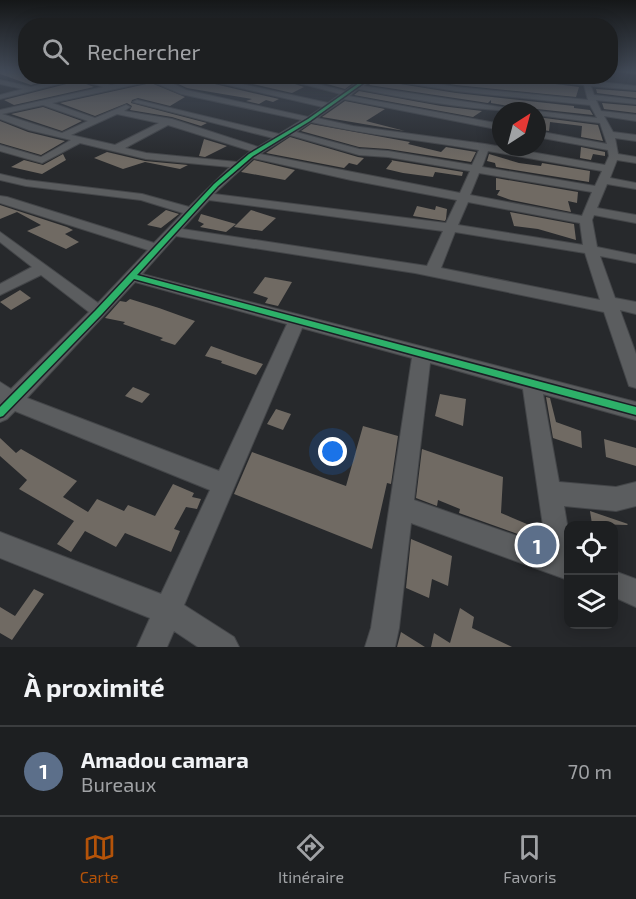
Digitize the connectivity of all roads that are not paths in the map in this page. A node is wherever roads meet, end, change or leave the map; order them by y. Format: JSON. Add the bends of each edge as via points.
{"nodes":[{"id":1,"x":45,"y":101,"type":"edge"},
{"id":2,"x":112,"y":101,"type":"edge"},
{"id":3,"x":140,"y":101,"type":"edge"},
{"id":4,"x":207,"y":101,"type":"edge"},
{"id":5,"x":227,"y":101,"type":"edge"},
{"id":6,"x":306,"y":101,"type":"edge"},
{"id":7,"x":338,"y":101,"type":"edge"},
{"id":8,"x":370,"y":101,"type":"edge"},
{"id":9,"x":417,"y":101,"type":"edge"},
{"id":10,"x":444,"y":101,"type":"edge"},
{"id":11,"x":570,"y":101,"type":"edge"},
{"id":12,"x":594,"y":101,"type":"edge"},
{"id":13,"x":41,"y":102,"type":"junction"},
{"id":14,"x":636,"y":102,"type":"edge"},
{"id":15,"x":0,"y":103,"type":"edge"},
{"id":16,"x":134,"y":104,"type":"junction"},
{"id":17,"x":330,"y":106,"type":"junction"},
{"id":18,"x":16,"y":107,"type":"junction"},
{"id":19,"x":492,"y":107,"type":"edge"},
{"id":20,"x":597,"y":109,"type":"junction"},
{"id":21,"x":412,"y":110,"type":"junction"},
{"id":22,"x":117,"y":112,"type":"junction"},
{"id":23,"x":546,"y":112,"type":"edge"},
{"id":24,"x":185,"y":113,"type":"junction"},
{"id":25,"x":0,"y":114,"type":"edge"},
{"id":26,"x":636,"y":118,"type":"edge"},
{"id":27,"x":309,"y":120,"type":"junction"},
{"id":28,"x":96,"y":121,"type":"junction"},
{"id":29,"x":167,"y":122,"type":"junction"},
{"id":30,"x":492,"y":125,"type":"edge"},
{"id":31,"x":610,"y":134,"type":"junction"},
{"id":32,"x":64,"y":135,"type":"junction"},
{"id":33,"x":284,"y":135,"type":"junction"},
{"id":34,"x":546,"y":136,"type":"edge"},
{"id":35,"x":636,"y":138,"type":"edge"},
{"id":36,"x":80,"y":139,"type":"junction"},
{"id":37,"x":485,"y":147,"type":"junction"},
{"id":38,"x":0,"y":148,"type":"edge"},
{"id":39,"x":117,"y":148,"type":"junction"},
{"id":40,"x":255,"y":152,"type":"junction"},
{"id":41,"x":614,"y":152,"type":"junction"},
{"id":42,"x":636,"y":160,"type":"edge"},
{"id":43,"x":239,"y":165,"type":"junction"},
{"id":44,"x":476,"y":169,"type":"junction"},
{"id":45,"x":0,"y":177,"type":"edge"},
{"id":46,"x":603,"y":180,"type":"junction"},
{"id":47,"x":636,"y":186,"type":"edge"},
{"id":48,"x":205,"y":196,"type":"junction"},
{"id":49,"x":464,"y":198,"type":"junction"},
{"id":50,"x":0,"y":200,"type":"edge"},
{"id":51,"x":191,"y":212,"type":"junction"},
{"id":52,"x":588,"y":215,"type":"junction"},
{"id":53,"x":636,"y":219,"type":"edge"},
{"id":54,"x":451,"y":229,"type":"junction"},
{"id":55,"x":173,"y":232,"type":"junction"},
{"id":56,"x":0,"y":236,"type":"edge"},
{"id":57,"x":158,"y":249,"type":"junction"},
{"id":58,"x":591,"y":250,"type":"junction"},
{"id":59,"x":636,"y":259,"type":"edge"},
{"id":60,"x":42,"y":268,"type":"junction"},
{"id":61,"x":432,"y":272,"type":"junction"},
{"id":62,"x":132,"y":276,"type":"junction"},
{"id":63,"x":0,"y":290,"type":"edge"},
{"id":64,"x":612,"y":305,"type":"junction"},
{"id":65,"x":636,"y":309,"type":"edge"},
{"id":66,"x":99,"y":312,"type":"junction"},
{"id":67,"x":297,"y":319,"type":"junction"},
{"id":68,"x":422,"y":353,"type":"junction"},
{"id":69,"x":636,"y":380,"type":"edge"},
{"id":70,"x":531,"y":382,"type":"junction"},
{"id":71,"x":4,"y":401,"type":"edge"},
{"id":72,"x":636,"y":411,"type":"edge"},
{"id":73,"x":224,"y":484,"type":"junction"},
{"id":74,"x":549,"y":493,"type":"junction"},
{"id":75,"x":636,"y":494,"type":"edge"},
{"id":76,"x":401,"y":507,"type":"junction"},
{"id":77,"x":0,"y":545,"type":"edge"},
{"id":78,"x":564,"y":561,"type":"edge"},
{"id":79,"x":564,"y":566,"type":"edge"},
{"id":80,"x":618,"y":586,"type":"edge"},
{"id":81,"x":636,"y":593,"type":"edge"},
{"id":82,"x":168,"y":611,"type":"junction"},
{"id":83,"x":152,"y":647,"type":"edge"},
{"id":84,"x":224,"y":647,"type":"edge"},
{"id":85,"x":380,"y":647,"type":"edge"}],
"edges":[{"from":1,"to":13,"type":"street"},
{"from":2,"to":16,"type":"street"},
{"from":3,"to":16,"type":"street"},
{"from":4,"to":24,"type":"street"},
{"from":5,"to":27,"type":"street"},
{"from":6,"to":17,"type":"street"},
{"from":7,"to":17,"type":"street"},
{"from":8,"to":21,"type":"street"},
{"from":9,"to":21,"type":"street"},
{"from":10,"to":19,"type":"street"},
{"from":11,"to":20,"type":"street"},
{"from":12,"to":20,"type":"street"},
{"from":13,"to":18,"type":"street"},
{"from":13,"to":28,"type":"street"},
{"from":14,"to":20,"type":"street"},
{"from":15,"to":18,"type":"street"},
{"from":16,"to":22,"type":"street"},
{"from":16,"to":24,"type":"street"},
{"from":17,"to":27,"type":"street"},
{"from":18,"to":25,"type":"street"},
{"from":20,"to":23,"type":"street"},
{"from":20,"to":26,"type":"street"},
{"from":20,"to":31,"type":"street"},
{"from":21,"to":30,"type":"street"},
{"from":22,"to":28,"type":"street"},
{"from":22,"to":29,"type":"street"},
{"from":24,"to":29,"type":"street"},
{"from":24,"to":33,"type":"street"},
{"from":25,"to":32,"type":"street","via":[[32,128]]},
{"from":27,"to":33,"type":"street"},
{"from":27,"to":37,"type":"street"},
{"from":28,"to":32,"type":"street"},
{"from":29,"to":39,"type":"street"},
{"from":29,"to":40,"type":"street"},
{"from":31,"to":35,"type":"street"},
{"from":31,"to":41,"type":"street"},
{"from":32,"to":36,"type":"street"},
{"from":33,"to":40,"type":"street"},
{"from":33,"to":44,"type":"street","via":[[359,152]]},
{"from":34,"to":41,"type":"street"},
{"from":36,"to":38,"type":"street","via":[[42,160]]},
{"from":36,"to":39,"type":"street"},
{"from":37,"to":44,"type":"street"},
{"from":37,"to":46,"type":"street"},
{"from":39,"to":43,"type":"street","via":[[146,156]]},
{"from":40,"to":43,"type":"street"},
{"from":40,"to":49,"type":"street","via":[[351,177]]},
{"from":41,"to":42,"type":"street"},
{"from":41,"to":46,"type":"street"},
{"from":43,"to":48,"type":"street"},
{"from":44,"to":46,"type":"street"},
{"from":44,"to":49,"type":"street"},
{"from":45,"to":51,"type":"street","via":[[142,197]]},
{"from":46,"to":47,"type":"street"},
{"from":46,"to":52,"type":"street"},
{"from":48,"to":51,"type":"street"},
{"from":48,"to":54,"type":"street"},
{"from":49,"to":52,"type":"street"},
{"from":49,"to":54,"type":"street"},
{"from":50,"to":57,"type":"street"},
{"from":51,"to":55,"type":"street"},
{"from":52,"to":53,"type":"street"},
{"from":52,"to":58,"type":"street"},
{"from":54,"to":58,"type":"street"},
{"from":54,"to":61,"type":"street"},
{"from":55,"to":57,"type":"street"},
{"from":55,"to":61,"type":"street"},
{"from":56,"to":60,"type":"street"},
{"from":57,"to":62,"type":"street"},
{"from":58,"to":59,"type":"street"},
{"from":58,"to":64,"type":"street"},
{"from":60,"to":63,"type":"street"},
{"from":60,"to":66,"type":"street"},
{"from":61,"to":64,"type":"street"},
{"from":62,"to":66,"type":"street"},
{"from":62,"to":67,"type":"street"},
{"from":64,"to":65,"type":"street"},
{"from":64,"to":69,"type":"street"},
{"from":66,"to":71,"type":"street"},
{"from":67,"to":68,"type":"street"},
{"from":67,"to":73,"type":"street"},
{"from":68,"to":70,"type":"street"},
{"from":68,"to":76,"type":"street"},
{"from":70,"to":72,"type":"street"},
{"from":70,"to":74,"type":"street"},
{"from":71,"to":73,"type":"street"},
{"from":73,"to":82,"type":"street"},
{"from":74,"to":75,"type":"street","via":[[616,499]]},
{"from":74,"to":78,"type":"street"},
{"from":76,"to":79,"type":"street"},
{"from":76,"to":85,"type":"street"},
{"from":77,"to":82,"type":"street"},
{"from":80,"to":81,"type":"street"},
{"from":82,"to":83,"type":"street"},
{"from":82,"to":84,"type":"street"}]}
